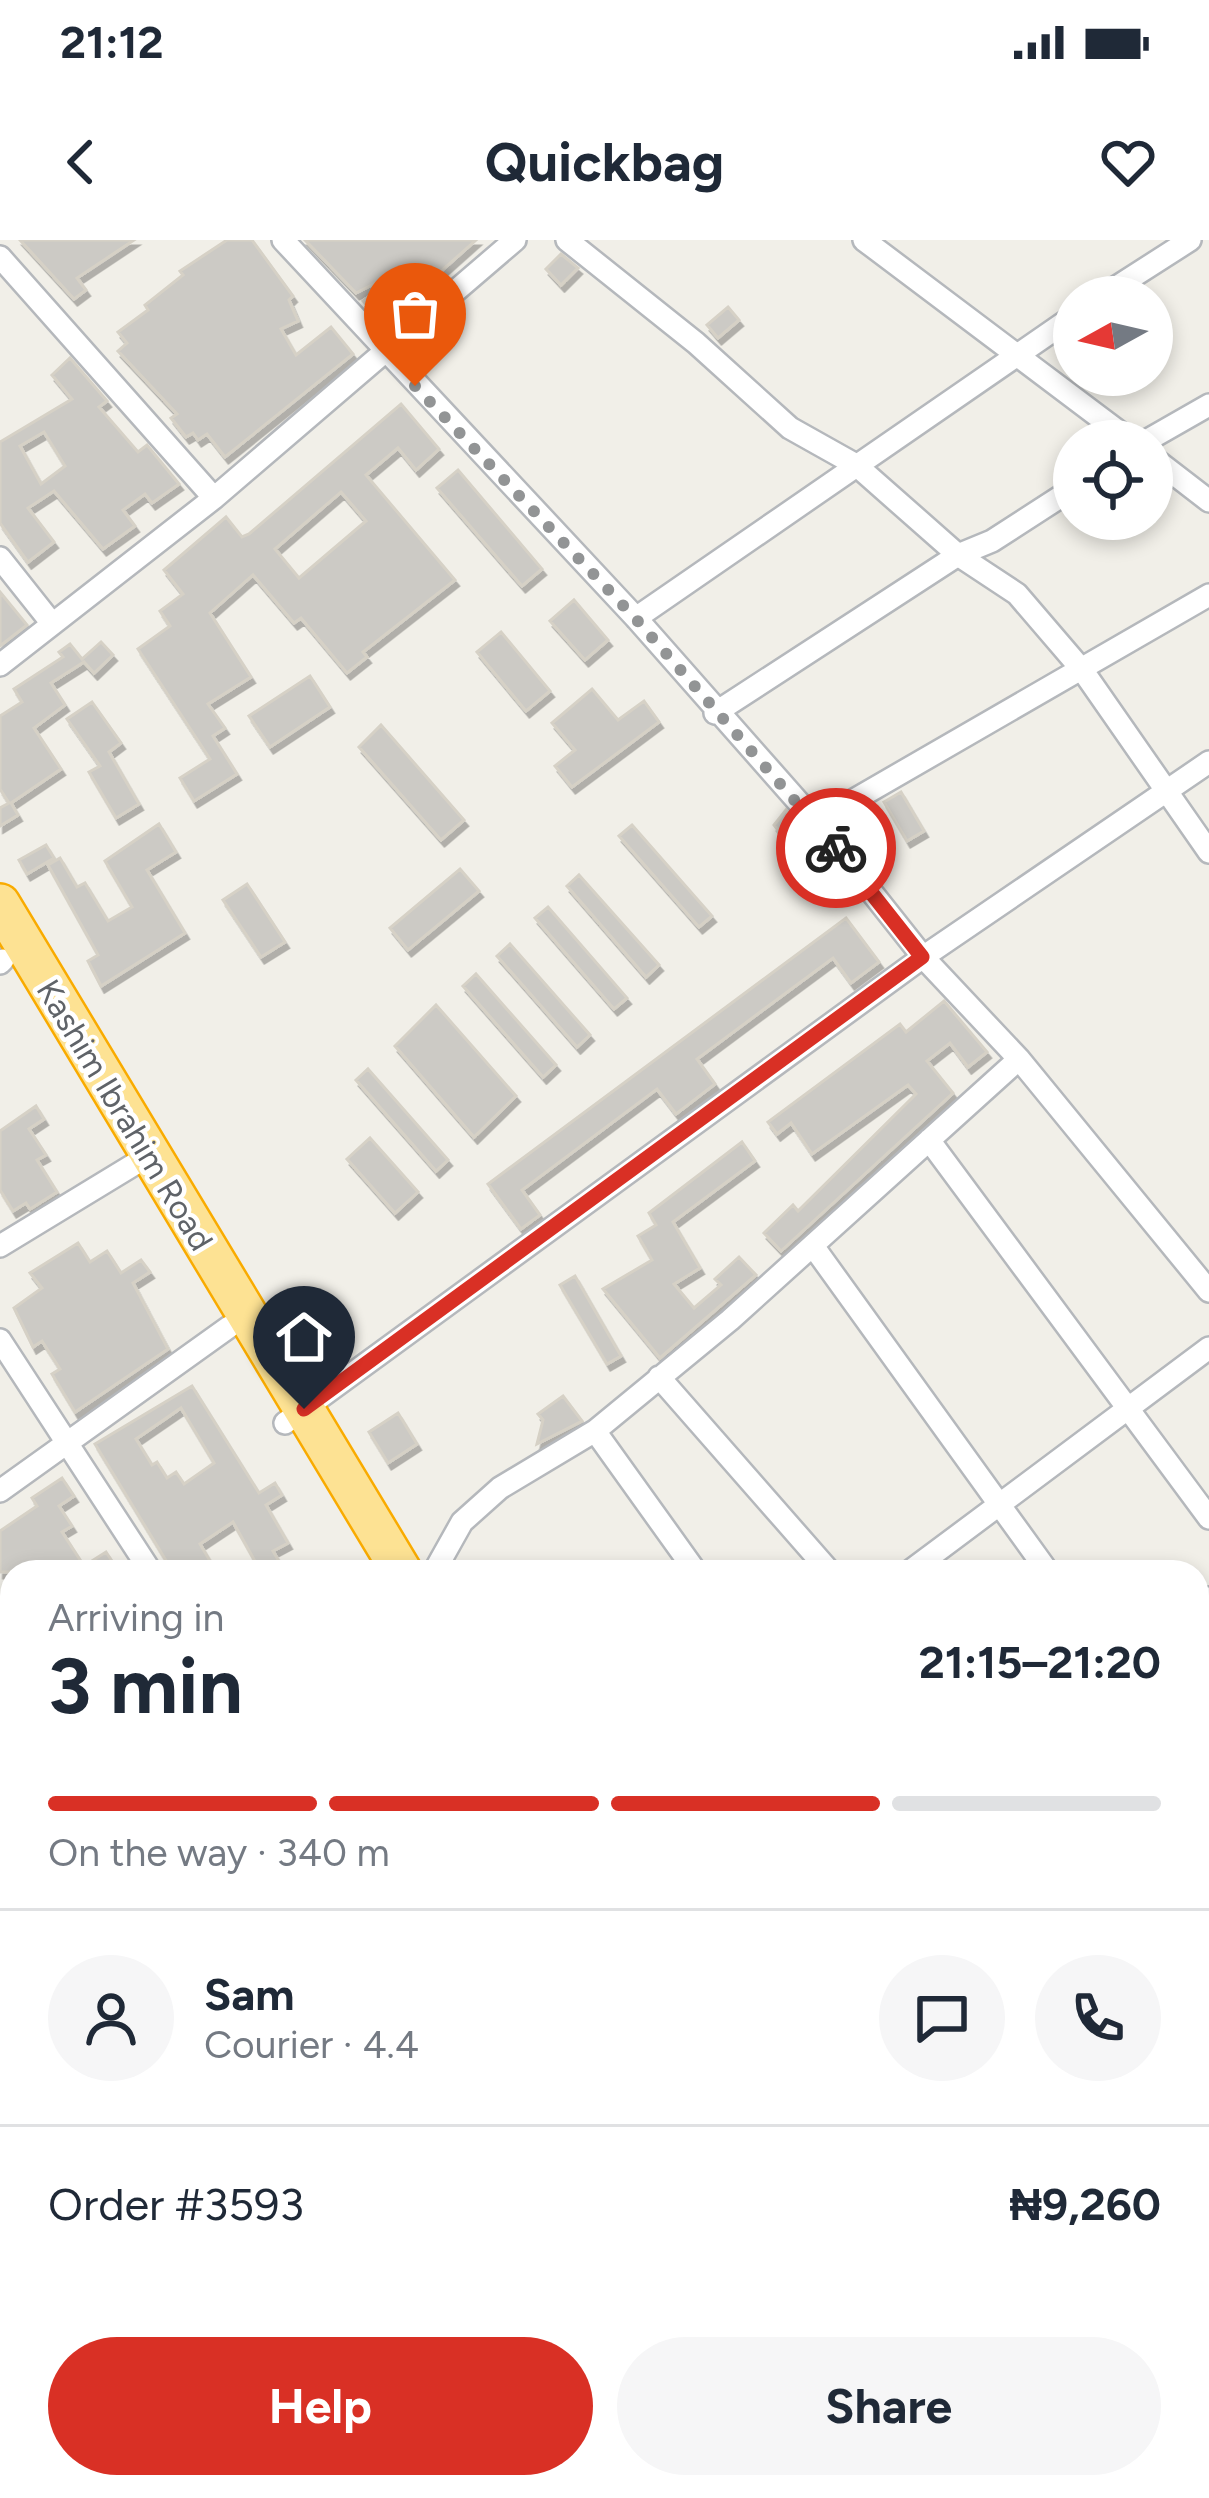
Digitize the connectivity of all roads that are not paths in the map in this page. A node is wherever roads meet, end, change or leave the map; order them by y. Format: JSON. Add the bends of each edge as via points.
{"nodes":[{"id":1,"x":283,"y":240,"type":"edge"},
{"id":2,"x":515,"y":240,"type":"edge"},
{"id":3,"x":566,"y":240,"type":"edge"},
{"id":4,"x":864,"y":240,"type":"edge"},
{"id":5,"x":1190,"y":240,"type":"edge"},
{"id":6,"x":0,"y":257,"type":"edge"},
{"id":7,"x":1134,"y":276,"type":"edge"},
{"id":8,"x":1053,"y":330,"type":"edge"},
{"id":9,"x":383,"y":352,"type":"junction"},
{"id":10,"x":1014,"y":356,"type":"junction"},
{"id":11,"x":1209,"y":405,"type":"edge"},
{"id":12,"x":1102,"y":420,"type":"edge"},
{"id":13,"x":1173,"y":426,"type":"edge"},
{"id":14,"x":856,"y":465,"type":"junction"},
{"id":15,"x":1173,"y":473,"type":"edge"},
{"id":16,"x":214,"y":498,"type":"junction"},
{"id":17,"x":1209,"y":501,"type":"edge"},
{"id":18,"x":1053,"y":502,"type":"edge"},
{"id":19,"x":958,"y":555,"type":"junction"},
{"id":20,"x":0,"y":558,"type":"edge"},
{"id":21,"x":1209,"y":595,"type":"edge"},
{"id":22,"x":636,"y":619,"type":"junction"},
{"id":23,"x":50,"y":621,"type":"junction"},
{"id":24,"x":0,"y":664,"type":"edge"},
{"id":25,"x":1083,"y":671,"type":"junction"},
{"id":26,"x":715,"y":713,"type":"junction"},
{"id":27,"x":1209,"y":762,"type":"edge"},
{"id":28,"x":1164,"y":789,"type":"junction"},
{"id":29,"x":816,"y":822,"type":"junction"},
{"id":30,"x":1209,"y":852,"type":"edge"},
{"id":31,"x":0,"y":904,"type":"edge"},
{"id":32,"x":922,"y":957,"type":"junction"},
{"id":33,"x":1,"y":959,"type":"edge"},
{"id":34,"x":1019,"y":1059,"type":"junction"},
{"id":35,"x":928,"y":1140,"type":"junction"},
{"id":36,"x":139,"y":1162,"type":"junction"},
{"id":37,"x":0,"y":1246,"type":"edge"},
{"id":38,"x":813,"y":1246,"type":"junction"},
{"id":39,"x":1209,"y":1291,"type":"edge"},
{"id":40,"x":229,"y":1327,"type":"junction"},
{"id":41,"x":0,"y":1340,"type":"edge"},
{"id":42,"x":1209,"y":1348,"type":"edge"},
{"id":43,"x":658,"y":1377,"type":"junction"},
{"id":44,"x":1129,"y":1403,"type":"junction"},
{"id":45,"x":294,"y":1416,"type":"junction"},
{"id":46,"x":595,"y":1431,"type":"junction"},
{"id":47,"x":68,"y":1444,"type":"junction"},
{"id":48,"x":0,"y":1491,"type":"edge"},
{"id":49,"x":999,"y":1506,"type":"junction"},
{"id":50,"x":1209,"y":1517,"type":"edge"},
{"id":51,"x":143,"y":1560,"type":"edge"},
{"id":52,"x":367,"y":1560,"type":"edge"},
{"id":53,"x":394,"y":1560,"type":"edge"},
{"id":54,"x":441,"y":1560,"type":"edge"},
{"id":55,"x":687,"y":1560,"type":"edge"},
{"id":56,"x":819,"y":1560,"type":"edge"},
{"id":57,"x":925,"y":1560,"type":"edge"},
{"id":58,"x":1039,"y":1560,"type":"edge"}],
"edges":[{"from":1,"to":9,"type":"street"},
{"from":2,"to":9,"type":"street"},
{"from":3,"to":14,"type":"street","via":[[790,428]]},
{"from":4,"to":10,"type":"street"},
{"from":5,"to":7,"type":"street"},
{"from":6,"to":16,"type":"street"},
{"from":8,"to":10,"type":"street"},
{"from":9,"to":16,"type":"street"},
{"from":9,"to":22,"type":"street"},
{"from":10,"to":12,"type":"street"},
{"from":10,"to":14,"type":"street"},
{"from":11,"to":13,"type":"street"},
{"from":14,"to":19,"type":"street"},
{"from":14,"to":22,"type":"street"},
{"from":15,"to":17,"type":"street"},
{"from":16,"to":23,"type":"street"},
{"from":18,"to":19,"type":"street"},
{"from":19,"to":25,"type":"street","via":[[1017,594]]},
{"from":19,"to":26,"type":"street"},
{"from":20,"to":23,"type":"street"},
{"from":21,"to":25,"type":"street"},
{"from":22,"to":26,"type":"street"},
{"from":23,"to":24,"type":"street"},
{"from":25,"to":28,"type":"street"},
{"from":25,"to":29,"type":"street"},
{"from":26,"to":29,"type":"street"},
{"from":27,"to":28,"type":"street"},
{"from":28,"to":30,"type":"street"},
{"from":28,"to":32,"type":"street"},
{"from":29,"to":32,"type":"street"},
{"from":31,"to":36,"type":"highway","name":"Kashim Ibrahim Road"},
{"from":32,"to":34,"type":"street"},
{"from":32,"to":45,"type":"street"},
{"from":33,"to":36,"type":"highway","name":"Kashim Ibrahim Road"},
{"from":34,"to":35,"type":"street"},
{"from":34,"to":39,"type":"street"},
{"from":35,"to":38,"type":"street"},
{"from":35,"to":44,"type":"street"},
{"from":36,"to":37,"type":"street"},
{"from":36,"to":40,"type":"highway","name":"Kashim Ibrahim Road"},
{"from":36,"to":45,"type":"highway","name":"Kashim Ibrahim Road"},
{"from":38,"to":43,"type":"street"},
{"from":38,"to":49,"type":"street"},
{"from":40,"to":45,"type":"highway","name":"Kashim Ibrahim Road"},
{"from":40,"to":47,"type":"street"},
{"from":41,"to":47,"type":"street"},
{"from":42,"to":44,"type":"street"},
{"from":43,"to":46,"type":"street"},
{"from":43,"to":56,"type":"street"},
{"from":44,"to":49,"type":"street"},
{"from":44,"to":50,"type":"street"},
{"from":45,"to":52,"type":"highway","name":"Kashim Ibrahim Road"},
{"from":45,"to":53,"type":"highway","name":"Kashim Ibrahim Road"},
{"from":46,"to":54,"type":"street","via":[[500,1489],[462,1522]]},
{"from":46,"to":55,"type":"street"},
{"from":47,"to":48,"type":"street"},
{"from":47,"to":51,"type":"street"},
{"from":49,"to":57,"type":"street"},
{"from":49,"to":58,"type":"street"}]}
